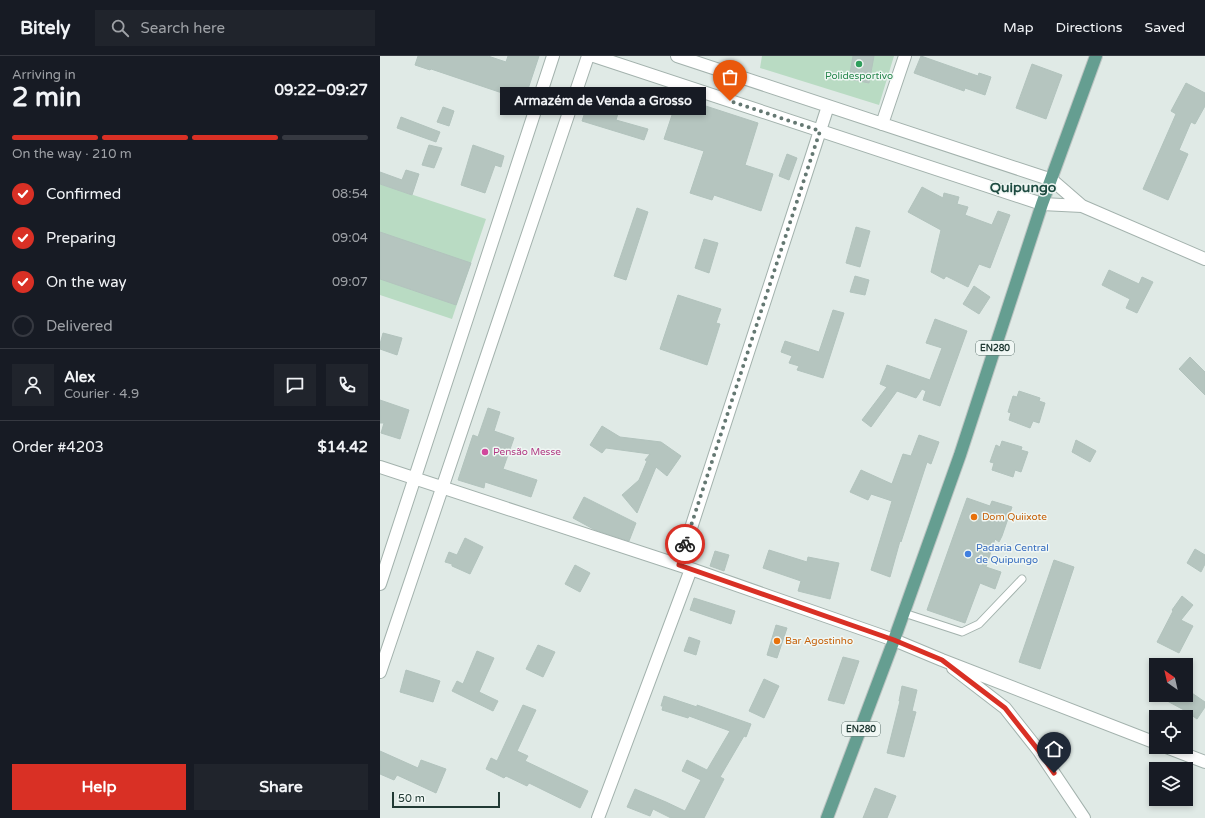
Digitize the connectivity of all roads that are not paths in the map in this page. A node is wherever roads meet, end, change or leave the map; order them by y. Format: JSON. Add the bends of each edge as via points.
{"nodes":[{"id":1,"x":553,"y":56,"type":"edge"},
{"id":2,"x":588,"y":56,"type":"edge"},
{"id":3,"x":594,"y":56,"type":"edge"},
{"id":4,"x":677,"y":56,"type":"edge"},
{"id":5,"x":904,"y":56,"type":"edge"},
{"id":6,"x":1096,"y":56,"type":"edge"},
{"id":7,"x":828,"y":106,"type":"junction"},
{"id":8,"x":882,"y":124,"type":"junction"},
{"id":9,"x":820,"y":131,"type":"junction"},
{"id":10,"x":1052,"y":180,"type":"junction"},
{"id":11,"x":1042,"y":204,"type":"junction"},
{"id":12,"x":1082,"y":206,"type":"junction"},
{"id":13,"x":1205,"y":259,"type":"edge"},
{"id":14,"x":380,"y":467,"type":"edge"},
{"id":15,"x":414,"y":478,"type":"junction"},
{"id":16,"x":442,"y":487,"type":"junction"},
{"id":17,"x":679,"y":565,"type":"junction"},
{"id":18,"x":691,"y":569,"type":"junction"},
{"id":19,"x":1022,"y":579,"type":"dead end"},
{"id":20,"x":380,"y":584,"type":"edge"},
{"id":21,"x":904,"y":613,"type":"junction"},
{"id":22,"x":894,"y":640,"type":"junction"},
{"id":23,"x":942,"y":660,"type":"junction"},
{"id":24,"x":380,"y":672,"type":"edge"},
{"id":25,"x":1149,"y":740,"type":"edge"},
{"id":26,"x":1184,"y":754,"type":"edge"},
{"id":27,"x":1205,"y":762,"type":"edge"},
{"id":28,"x":598,"y":818,"type":"edge"},
{"id":29,"x":827,"y":818,"type":"edge"},
{"id":30,"x":1084,"y":818,"type":"edge"}],
"edges":[{"from":1,"to":15,"type":"street"},
{"from":2,"to":16,"type":"street"},
{"from":3,"to":9,"type":"street"},
{"from":4,"to":7,"type":"street"},
{"from":5,"to":8,"type":"street"},
{"from":6,"to":10,"type":"main road","number":"EN280"},
{"from":7,"to":8,"type":"street"},
{"from":7,"to":9,"type":"street"},
{"from":8,"to":10,"type":"street"},
{"from":9,"to":11,"type":"street"},
{"from":9,"to":17,"type":"street"},
{"from":10,"to":11,"type":"main road","number":"EN280"},
{"from":10,"to":12,"type":"street"},
{"from":11,"to":12,"type":"street"},
{"from":11,"to":21,"type":"main road","number":"EN280","via":[[960,455]]},
{"from":12,"to":13,"type":"street"},
{"from":14,"to":15,"type":"street"},
{"from":15,"to":16,"type":"street"},
{"from":15,"to":20,"type":"street"},
{"from":16,"to":17,"type":"street"},
{"from":16,"to":24,"type":"street"},
{"from":17,"to":18,"type":"street"},
{"from":18,"to":22,"type":"street"},
{"from":18,"to":28,"type":"street"},
{"from":19,"to":21,"type":"lane","via":[[979,624],[962,632]]},
{"from":21,"to":22,"type":"main road","number":"EN280"},
{"from":22,"to":23,"type":"street"},
{"from":22,"to":29,"type":"main road","number":"EN280"},
{"from":23,"to":25,"type":"street"},
{"from":23,"to":30,"type":"street","via":[[1005,708],[1039,751]]},
{"from":26,"to":27,"type":"street"}]}
